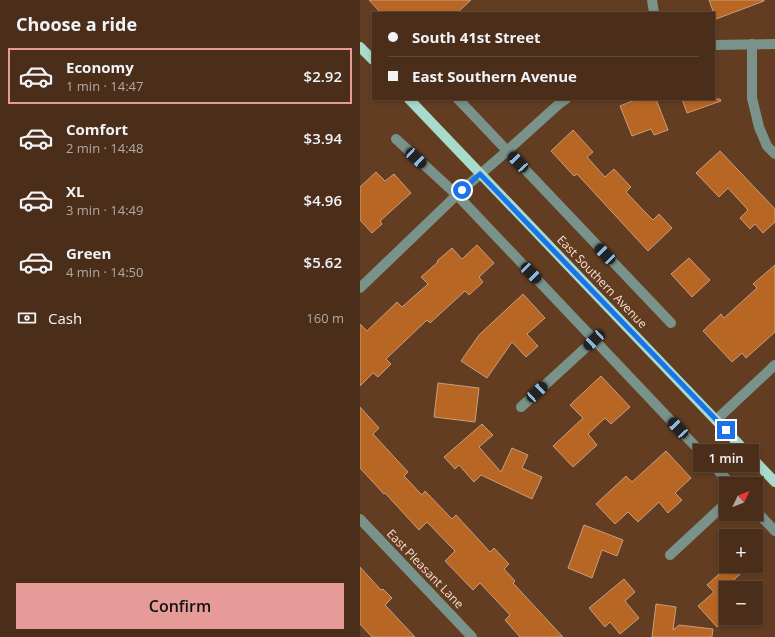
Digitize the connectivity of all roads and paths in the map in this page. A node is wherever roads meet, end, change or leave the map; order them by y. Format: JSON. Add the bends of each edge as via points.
{"nodes":[{"id":1,"x":652,"y":0,"type":"edge"},
{"id":2,"x":654,"y":12,"type":"edge"},
{"id":3,"x":752,"y":44,"type":"junction"},
{"id":4,"x":775,"y":44,"type":"edge"},
{"id":5,"x":715,"y":45,"type":"edge"},
{"id":6,"x":360,"y":47,"type":"edge"},
{"id":7,"x":372,"y":59,"type":"edge"},
{"id":8,"x":411,"y":100,"type":"edge"},
{"id":9,"x":459,"y":100,"type":"edge"},
{"id":10,"x":564,"y":100,"type":"edge"},
{"id":11,"x":396,"y":139,"type":"dead end"},
{"id":12,"x":507,"y":151,"type":"junction"},
{"id":13,"x":775,"y":154,"type":"edge"},
{"id":14,"x":480,"y":174,"type":"junction"},
{"id":15,"x":457,"y":195,"type":"junction"},
{"id":16,"x":360,"y":288,"type":"edge"},
{"id":17,"x":671,"y":323,"type":"dead end"},
{"id":18,"x":594,"y":340,"type":"junction"},
{"id":19,"x":775,"y":365,"type":"edge"},
{"id":20,"x":522,"y":407,"type":"dead end"},
{"id":21,"x":716,"y":420,"type":"junction"},
{"id":22,"x":724,"y":477,"type":"edge"},
{"id":23,"x":775,"y":482,"type":"edge"},
{"id":24,"x":719,"y":510,"type":"edge"},
{"id":25,"x":763,"y":518,"type":"edge"},
{"id":26,"x":360,"y":519,"type":"edge"},
{"id":27,"x":775,"y":531,"type":"edge"},
{"id":28,"x":670,"y":556,"type":"dead end"},
{"id":29,"x":472,"y":637,"type":"edge"}],
"edges":[{"from":1,"to":2,"type":"street"},
{"from":3,"to":4,"type":"street"},
{"from":3,"to":5,"type":"street"},
{"from":3,"to":13,"type":"street","via":[[752,98],[759,127]]},
{"from":6,"to":7,"type":"main road"},
{"from":8,"to":14,"type":"main road","name":"East Southern Avenue"},
{"from":9,"to":12,"type":"street","name":"East Southern Avenue"},
{"from":10,"to":12,"type":"street"},
{"from":11,"to":15,"type":"street"},
{"from":12,"to":14,"type":"street"},
{"from":12,"to":17,"type":"street","name":"East Southern Avenue"},
{"from":14,"to":15,"type":"street"},
{"from":14,"to":21,"type":"main road","name":"East Southern Avenue"},
{"from":15,"to":16,"type":"street"},
{"from":15,"to":18,"type":"street"},
{"from":18,"to":20,"type":"street"},
{"from":18,"to":22,"type":"street"},
{"from":19,"to":21,"type":"street"},
{"from":21,"to":23,"type":"main road","name":"East Southern Avenue"},
{"from":24,"to":28,"type":"street"},
{"from":25,"to":27,"type":"street"},
{"from":26,"to":29,"type":"street","name":"East Pleasant Lane"}]}
